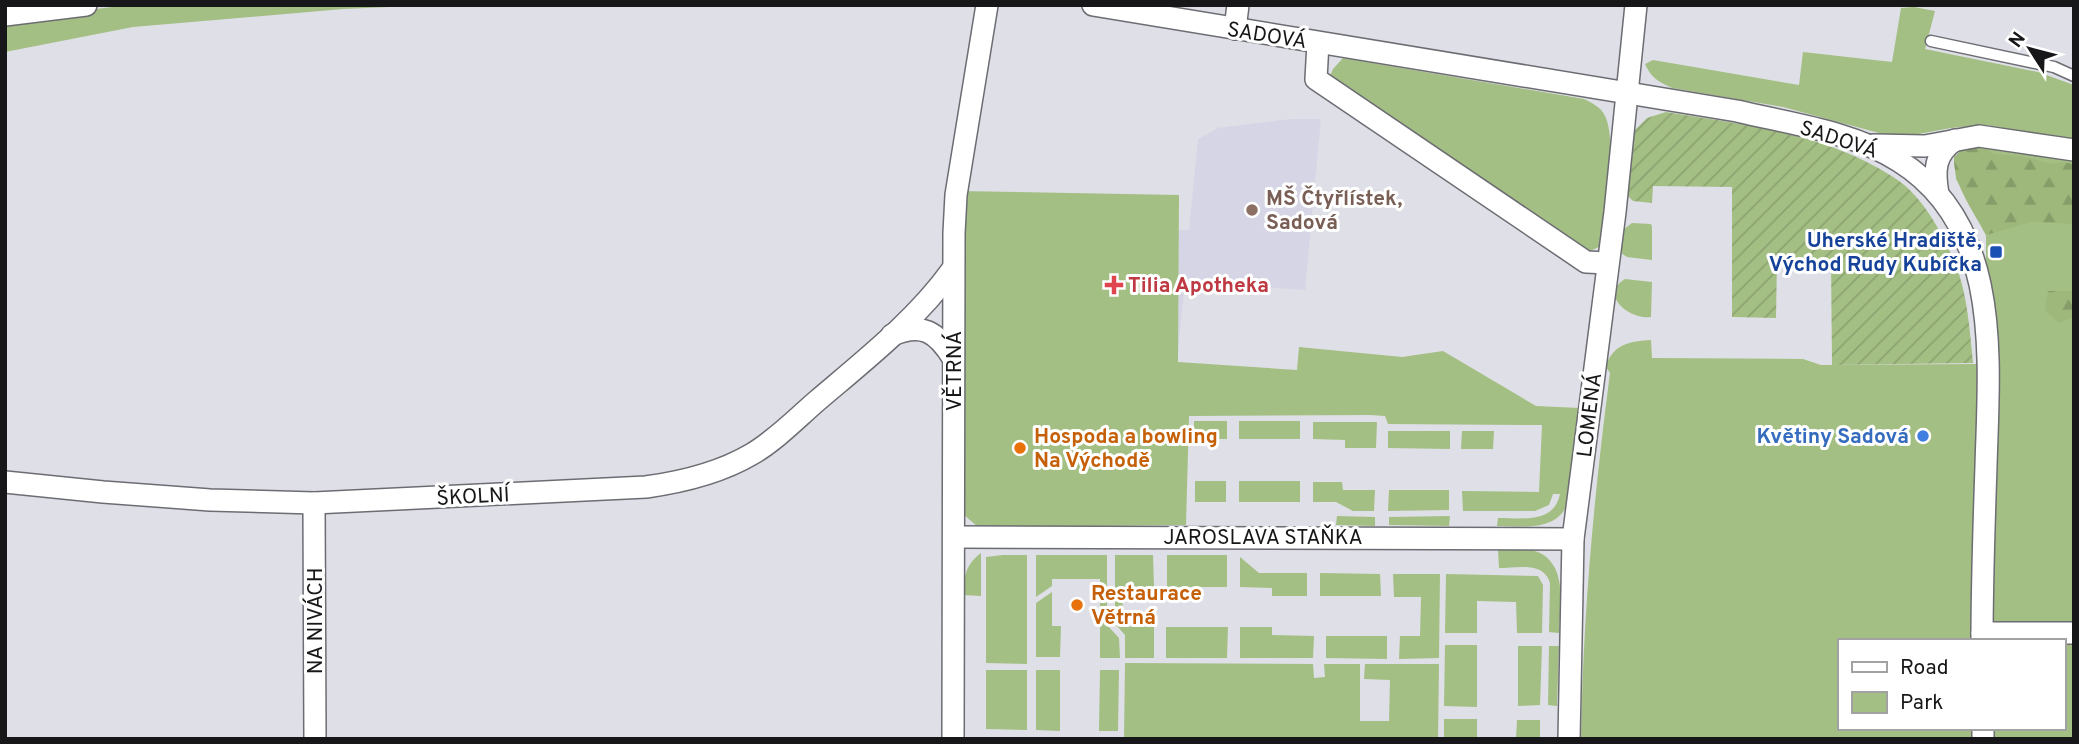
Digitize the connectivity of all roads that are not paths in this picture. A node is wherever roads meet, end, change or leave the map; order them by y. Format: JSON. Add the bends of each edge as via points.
{"nodes":[{"id":1,"x":86,"y":5,"type":"edge"},
{"id":2,"x":987,"y":5,"type":"edge"},
{"id":3,"x":1093,"y":5,"type":"edge"},
{"id":4,"x":1238,"y":5,"type":"edge"},
{"id":5,"x":1636,"y":5,"type":"edge"},
{"id":6,"x":5,"y":15,"type":"edge"},
{"id":7,"x":1235,"y":29,"type":"junction"},
{"id":8,"x":1931,"y":41,"type":"dead end"},
{"id":9,"x":1318,"y":43,"type":"junction"},
{"id":10,"x":2074,"y":76,"type":"edge"},
{"id":11,"x":1627,"y":93,"type":"junction"},
{"id":12,"x":1955,"y":139,"type":"junction"},
{"id":13,"x":1867,"y":144,"type":"junction"},
{"id":14,"x":2074,"y":150,"type":"edge"},
{"id":15,"x":1938,"y":194,"type":"junction"},
{"id":16,"x":1608,"y":263,"type":"junction"},
{"id":17,"x":952,"y":270,"type":"junction"},
{"id":18,"x":892,"y":335,"type":"junction"},
{"id":19,"x":953,"y":358,"type":"junction"},
{"id":20,"x":5,"y":482,"type":"edge"},
{"id":21,"x":314,"y":503,"type":"junction"},
{"id":22,"x":954,"y":537,"type":"junction"},
{"id":23,"x":1573,"y":539,"type":"junction"},
{"id":24,"x":2074,"y":633,"type":"edge"},
{"id":25,"x":1982,"y":637,"type":"edge"},
{"id":26,"x":315,"y":739,"type":"edge"},
{"id":27,"x":953,"y":739,"type":"edge"},
{"id":28,"x":1569,"y":739,"type":"edge"}],
"edges":[{"from":1,"to":6,"type":"street"},
{"from":2,"to":17,"type":"street","name":"VĚTRNÁ","via":[[956,195]]},
{"from":3,"to":7,"type":"street","name":"SADOVÁ"},
{"from":4,"to":7,"type":"street"},
{"from":5,"to":11,"type":"street","name":"LOMENÁ"},
{"from":7,"to":9,"type":"street","name":"SADOVÁ"},
{"from":8,"to":10,"type":"lane","via":[[2054,67]]},
{"from":9,"to":11,"type":"street","name":"SADOVÁ"},
{"from":9,"to":16,"type":"street","name":"SADOVÁ","via":[[1316,79],[1586,262]]},
{"from":11,"to":13,"type":"street","name":"SADOVÁ","via":[[1737,111]]},
{"from":11,"to":16,"type":"street","name":"LOMENÁ"},
{"from":12,"to":13,"type":"street","via":[[1925,146]]},
{"from":12,"to":14,"type":"street","via":[[1979,136]]},
{"from":12,"to":15,"type":"street","via":[[1937,160]]},
{"from":13,"to":15,"type":"street","name":"SADOVÁ","via":[[1908,168]]},
{"from":15,"to":25,"type":"street","name":"SADOVÁ","via":[[1969,247],[1986,314],[1989,375]]},
{"from":16,"to":23,"type":"street","name":"LOMENÁ"},
{"from":17,"to":18,"type":"street","name":"ŠKOLNÍ"},
{"from":17,"to":19,"type":"street","name":"VĚTRNÁ"},
{"from":18,"to":19,"type":"street","via":[[912,329],[929,332],[943,342]]},
{"from":18,"to":21,"type":"street","name":"ŠKOLNÍ","via":[[762,447],[696,477],[646,487]]},
{"from":19,"to":22,"type":"street","name":"VĚTRNÁ"},
{"from":20,"to":21,"type":"street","name":"ŠKOLNÍ","via":[[197,499]]},
{"from":21,"to":26,"type":"street","name":"NA NIVÁCH"},
{"from":22,"to":23,"type":"street","name":"JAROSLAVA STAŇKA"},
{"from":22,"to":27,"type":"street","name":"VĚTRNÁ"},
{"from":23,"to":28,"type":"street","name":"LOMENÁ"},
{"from":24,"to":25,"type":"street"}]}
